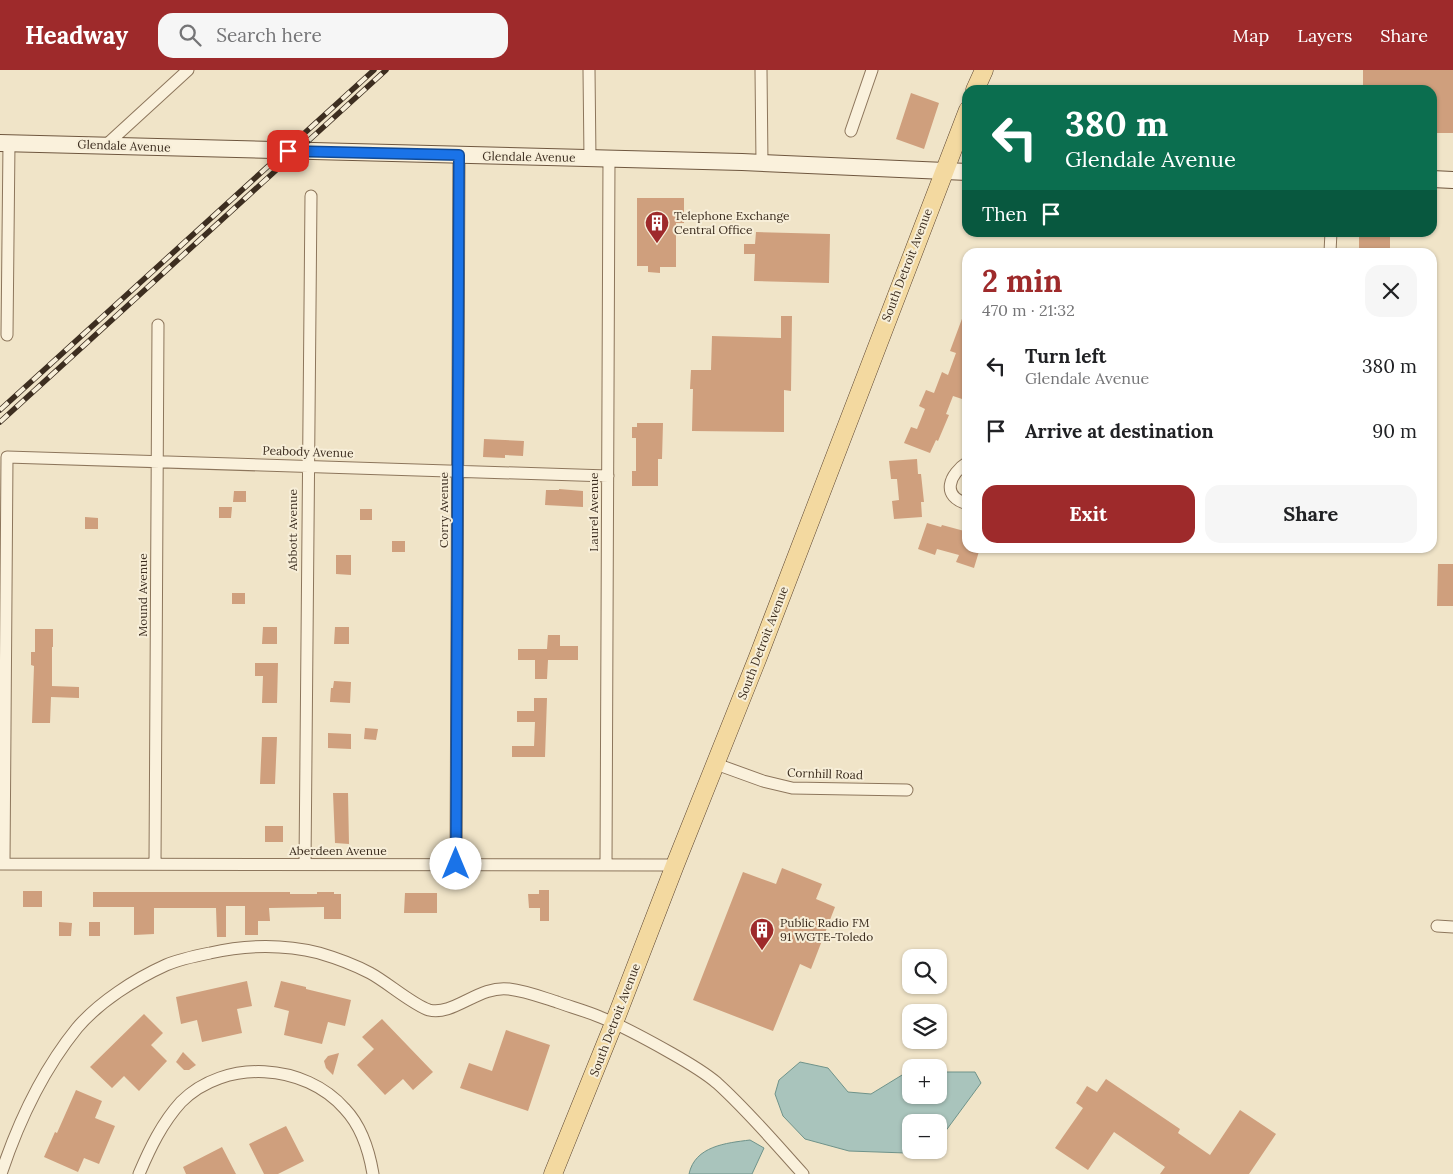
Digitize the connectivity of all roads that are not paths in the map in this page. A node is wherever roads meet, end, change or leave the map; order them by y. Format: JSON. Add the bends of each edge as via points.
{"nodes":[{"id":1,"x":589,"y":70,"type":"edge"},
{"id":2,"x":761,"y":70,"type":"edge"},
{"id":3,"x":872,"y":70,"type":"edge"},
{"id":4,"x":984,"y":70,"type":"edge"},
{"id":5,"x":183,"y":72,"type":"edge"},
{"id":6,"x":978,"y":85,"type":"edge"},
{"id":7,"x":962,"y":125,"type":"edge"},
{"id":8,"x":851,"y":131,"type":"dead end"},
{"id":9,"x":4,"y":143,"type":"edge"},
{"id":10,"x":105,"y":146,"type":"junction"},
{"id":11,"x":459,"y":155,"type":"junction"},
{"id":12,"x":590,"y":159,"type":"junction"},
{"id":13,"x":609,"y":159,"type":"junction"},
{"id":14,"x":762,"y":163,"type":"junction"},
{"id":15,"x":943,"y":172,"type":"junction"},
{"id":16,"x":962,"y":172,"type":"edge"},
{"id":17,"x":1437,"y":179,"type":"edge"},
{"id":18,"x":1453,"y":180,"type":"edge"},
{"id":19,"x":311,"y":196,"type":"dead end"},
{"id":20,"x":158,"y":325,"type":"dead end"},
{"id":21,"x":8,"y":335,"type":"dead end"},
{"id":22,"x":157,"y":462,"type":"junction"},
{"id":23,"x":308,"y":466,"type":"junction"},
{"id":24,"x":962,"y":466,"type":"edge"},
{"id":25,"x":458,"y":471,"type":"junction"},
{"id":26,"x":608,"y":476,"type":"junction"},
{"id":27,"x":962,"y":502,"type":"edge"},
{"id":28,"x":716,"y":764,"type":"junction"},
{"id":29,"x":907,"y":790,"type":"dead end"},
{"id":30,"x":2,"y":864,"type":"edge"},
{"id":31,"x":155,"y":864,"type":"junction"},
{"id":32,"x":305,"y":864,"type":"junction"},
{"id":33,"x":456,"y":864,"type":"junction"},
{"id":34,"x":606,"y":864,"type":"junction"},
{"id":35,"x":675,"y":865,"type":"junction"},
{"id":36,"x":1437,"y":926,"type":"dead end"},
{"id":37,"x":1453,"y":926,"type":"edge"},
{"id":38,"x":614,"y":1023,"type":"junction"},
{"id":39,"x":1,"y":1174,"type":"edge"},
{"id":40,"x":139,"y":1174,"type":"edge"},
{"id":41,"x":373,"y":1174,"type":"edge"},
{"id":42,"x":553,"y":1174,"type":"edge"},
{"id":43,"x":802,"y":1174,"type":"edge"}],
"edges":[{"from":1,"to":12,"type":"street"},
{"from":2,"to":14,"type":"street"},
{"from":3,"to":8,"type":"street"},
{"from":4,"to":6,"type":"main road"},
{"from":5,"to":10,"type":"street"},
{"from":7,"to":15,"type":"main road","name":"South Detroit Avenue"},
{"from":9,"to":10,"type":"main road","name":"Glendale Avenue"},
{"from":9,"to":21,"type":"street"},
{"from":10,"to":11,"type":"main road","name":"Glendale Avenue"},
{"from":11,"to":12,"type":"main road","name":"Glendale Avenue"},
{"from":11,"to":25,"type":"street","name":"Corry Avenue"},
{"from":12,"to":13,"type":"main road","name":"Glendale Avenue"},
{"from":13,"to":14,"type":"main road","name":"Glendale Avenue"},
{"from":13,"to":26,"type":"street","name":"Laurel Avenue"},
{"from":14,"to":15,"type":"main road","name":"Glendale Avenue"},
{"from":15,"to":16,"type":"main road","name":"Glendale Avenue"},
{"from":15,"to":28,"type":"main road","name":"South Detroit Avenue"},
{"from":17,"to":18,"type":"main road"},
{"from":19,"to":23,"type":"street","name":"Abbott Avenue"},
{"from":20,"to":22,"type":"street","name":"Mound Avenue"},
{"from":22,"to":23,"type":"street","name":"Peabody Avenue"},
{"from":22,"to":30,"type":"street","name":"Peabody Avenue","via":[[7,457]]},
{"from":22,"to":31,"type":"street","name":"Mound Avenue"},
{"from":23,"to":25,"type":"street","name":"Peabody Avenue"},
{"from":23,"to":32,"type":"street","name":"Abbott Avenue"},
{"from":24,"to":27,"type":"street","via":[[950,482],[951,493]]},
{"from":25,"to":26,"type":"street","name":"Peabody Avenue"},
{"from":25,"to":33,"type":"street","name":"Corry Avenue"},
{"from":26,"to":34,"type":"street","name":"Laurel Avenue"},
{"from":28,"to":29,"type":"street","name":"Cornhill Road","via":[[792,788]]},
{"from":28,"to":35,"type":"main road","name":"South Detroit Avenue"},
{"from":30,"to":31,"type":"street","name":"Aberdeen Avenue"},
{"from":31,"to":32,"type":"street","name":"Aberdeen Avenue"},
{"from":32,"to":33,"type":"street","name":"Aberdeen Avenue"},
{"from":33,"to":34,"type":"street","name":"Aberdeen Avenue"},
{"from":34,"to":35,"type":"street","name":"Aberdeen Avenue"},
{"from":35,"to":38,"type":"main road","name":"South Detroit Avenue"},
{"from":36,"to":37,"type":"street"},
{"from":38,"to":39,"type":"street","via":[[526,992],[507,989],[494,989],[440,1012],[426,1009],[353,964],[294,948],[247,947],[186,958],[167,964],[128,986],[78,1028],[41,1082]]},
{"from":38,"to":42,"type":"main road","name":"South Detroit Avenue"},
{"from":38,"to":43,"type":"street","via":[[705,1073],[755,1121]]},
{"from":40,"to":41,"type":"street","via":[[156,1137],[182,1102],[202,1087],[226,1077],[266,1072],[310,1082],[345,1108],[362,1133]]}]}
